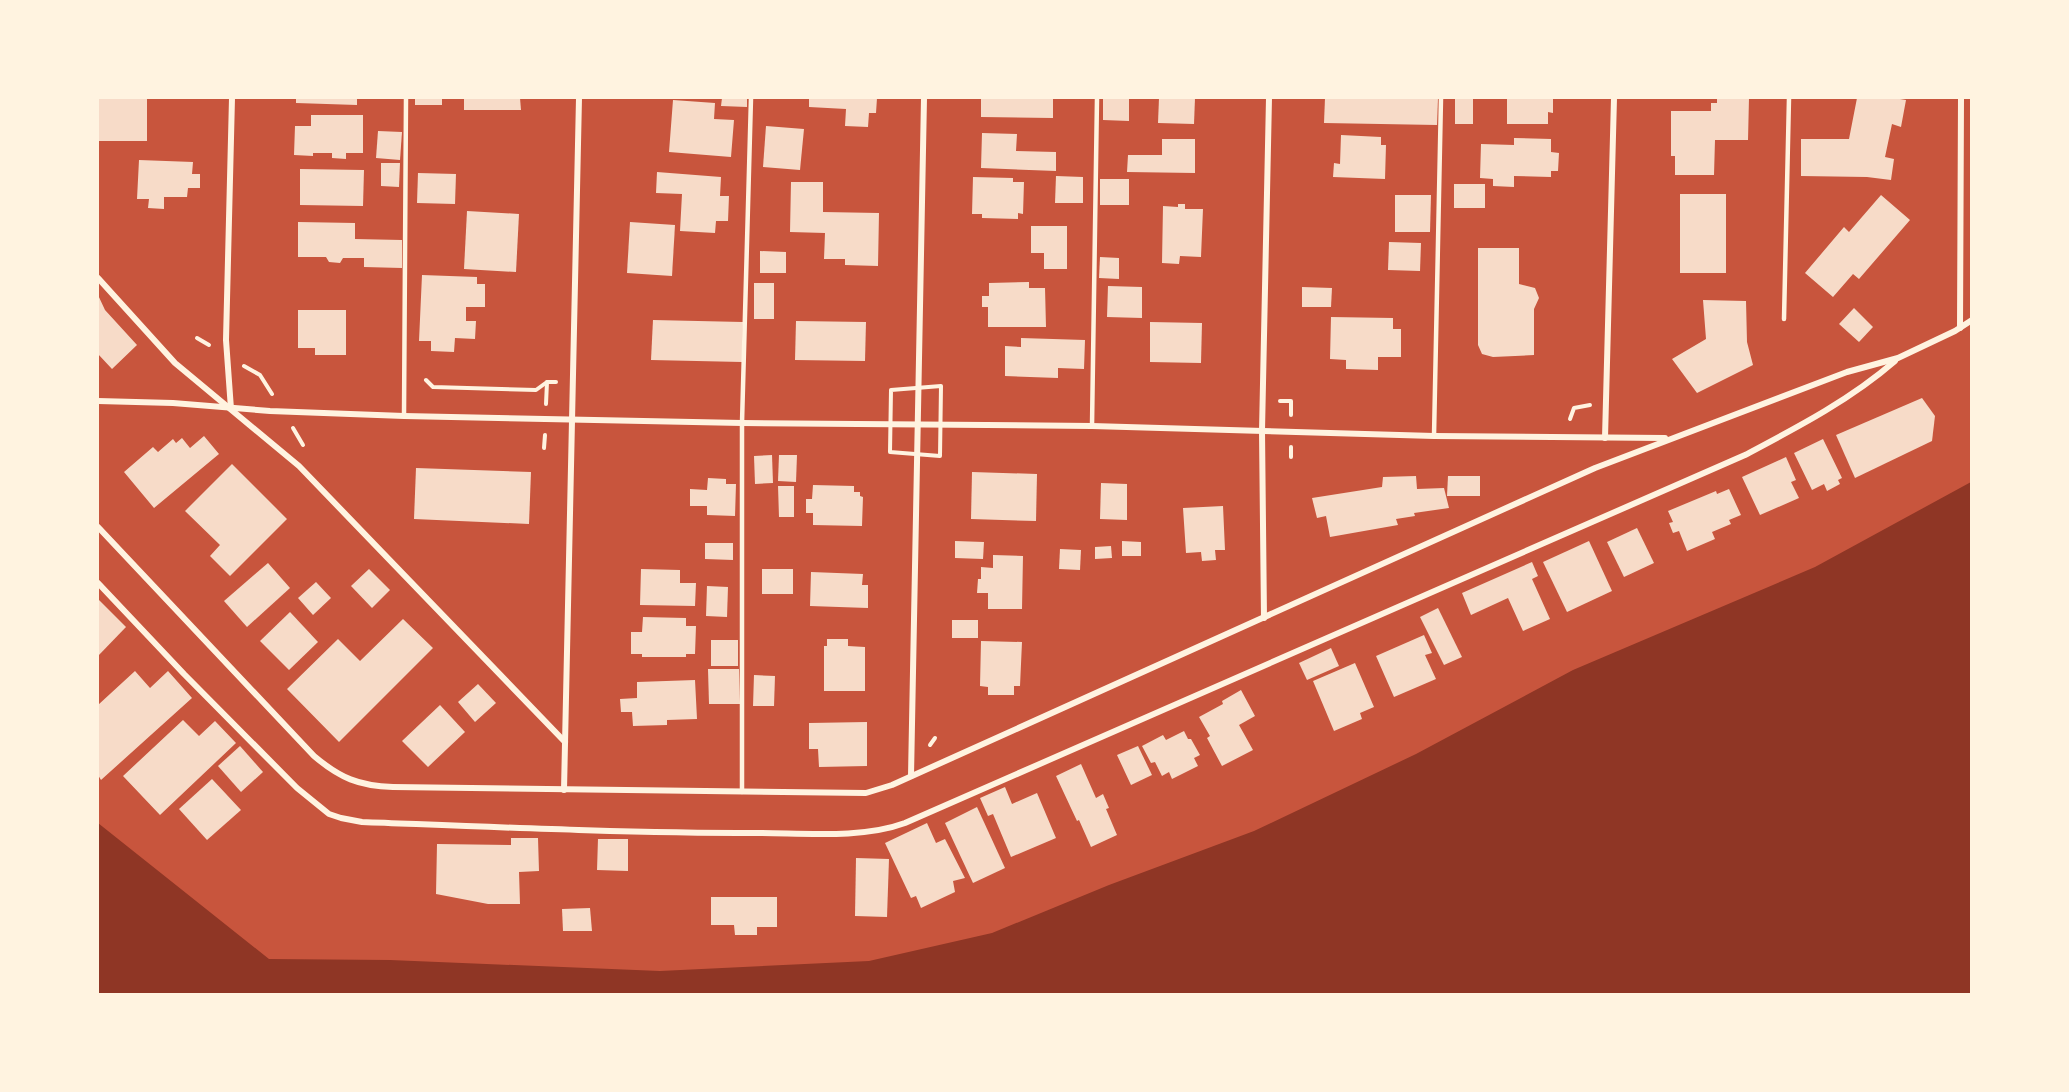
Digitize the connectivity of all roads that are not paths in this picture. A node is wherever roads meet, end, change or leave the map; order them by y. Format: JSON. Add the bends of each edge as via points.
{"nodes":[{"id":1,"x":232,"y":98,"type":"edge"},
{"id":2,"x":406,"y":98,"type":"edge"},
{"id":3,"x":579,"y":98,"type":"edge"},
{"id":4,"x":752,"y":98,"type":"edge"},
{"id":5,"x":924,"y":98,"type":"edge"},
{"id":6,"x":1097,"y":98,"type":"edge"},
{"id":7,"x":1269,"y":98,"type":"edge"},
{"id":8,"x":1441,"y":98,"type":"edge"},
{"id":9,"x":1614,"y":98,"type":"edge"},
{"id":10,"x":1789,"y":98,"type":"edge"},
{"id":11,"x":1961,"y":98,"type":"edge"},
{"id":12,"x":98,"y":278,"type":"edge"},
{"id":13,"x":1784,"y":320,"type":"dead end"},
{"id":14,"x":1971,"y":320,"type":"edge"},
{"id":15,"x":1960,"y":328,"type":"junction"},
{"id":16,"x":1898,"y":358,"type":"junction"},
{"id":17,"x":98,"y":401,"type":"edge"},
{"id":18,"x":231,"y":409,"type":"junction"},
{"id":19,"x":404,"y":416,"type":"junction"},
{"id":20,"x":571,"y":420,"type":"junction"},
{"id":21,"x":742,"y":423,"type":"junction"},
{"id":22,"x":917,"y":424,"type":"junction"},
{"id":23,"x":1092,"y":426,"type":"junction"},
{"id":24,"x":1262,"y":431,"type":"junction"},
{"id":25,"x":1434,"y":436,"type":"junction"},
{"id":26,"x":1605,"y":438,"type":"junction"},
{"id":27,"x":1670,"y":438,"type":"junction"},
{"id":28,"x":98,"y":527,"type":"edge"},
{"id":29,"x":98,"y":583,"type":"edge"},
{"id":30,"x":1264,"y":618,"type":"junction"},
{"id":31,"x":565,"y":742,"type":"junction"},
{"id":32,"x":911,"y":776,"type":"junction"},
{"id":33,"x":564,"y":790,"type":"junction"},
{"id":34,"x":742,"y":792,"type":"junction"}],
"edges":[{"from":1,"to":18,"type":"street","via":[[226,340]]},
{"from":2,"to":19,"type":"lane"},
{"from":3,"to":20,"type":"street"},
{"from":4,"to":21,"type":"lane"},
{"from":5,"to":22,"type":"street"},
{"from":6,"to":23,"type":"lane"},
{"from":7,"to":24,"type":"street"},
{"from":8,"to":25,"type":"lane"},
{"from":9,"to":26,"type":"street"},
{"from":10,"to":13,"type":"lane"},
{"from":11,"to":15,"type":"street"},
{"from":12,"to":18,"type":"street","via":[[176,363]]},
{"from":14,"to":15,"type":"street"},
{"from":15,"to":16,"type":"street"},
{"from":16,"to":27,"type":"street","via":[[1847,372]]},
{"from":16,"to":29,"type":"street","via":[[1873,380],[1818,416],[1745,455],[905,823],[876,831],[556,829],[341,818],[329,814],[297,788]]},
{"from":17,"to":18,"type":"street"},
{"from":18,"to":19,"type":"street"},
{"from":18,"to":31,"type":"street","via":[[299,466]]},
{"from":19,"to":20,"type":"street"},
{"from":20,"to":21,"type":"street"},
{"from":20,"to":31,"type":"street"},
{"from":21,"to":22,"type":"street"},
{"from":21,"to":34,"type":"lane"},
{"from":22,"to":23,"type":"street"},
{"from":22,"to":32,"type":"street"},
{"from":23,"to":24,"type":"street"},
{"from":24,"to":25,"type":"street"},
{"from":24,"to":30,"type":"street"},
{"from":25,"to":26,"type":"street"},
{"from":26,"to":27,"type":"street"},
{"from":27,"to":30,"type":"street","via":[[1594,468]]},
{"from":28,"to":33,"type":"street","via":[[330,770],[370,786]]},
{"from":30,"to":32,"type":"street"},
{"from":31,"to":33,"type":"street"},
{"from":32,"to":34,"type":"street","via":[[866,794]]},
{"from":33,"to":34,"type":"street"}]}
